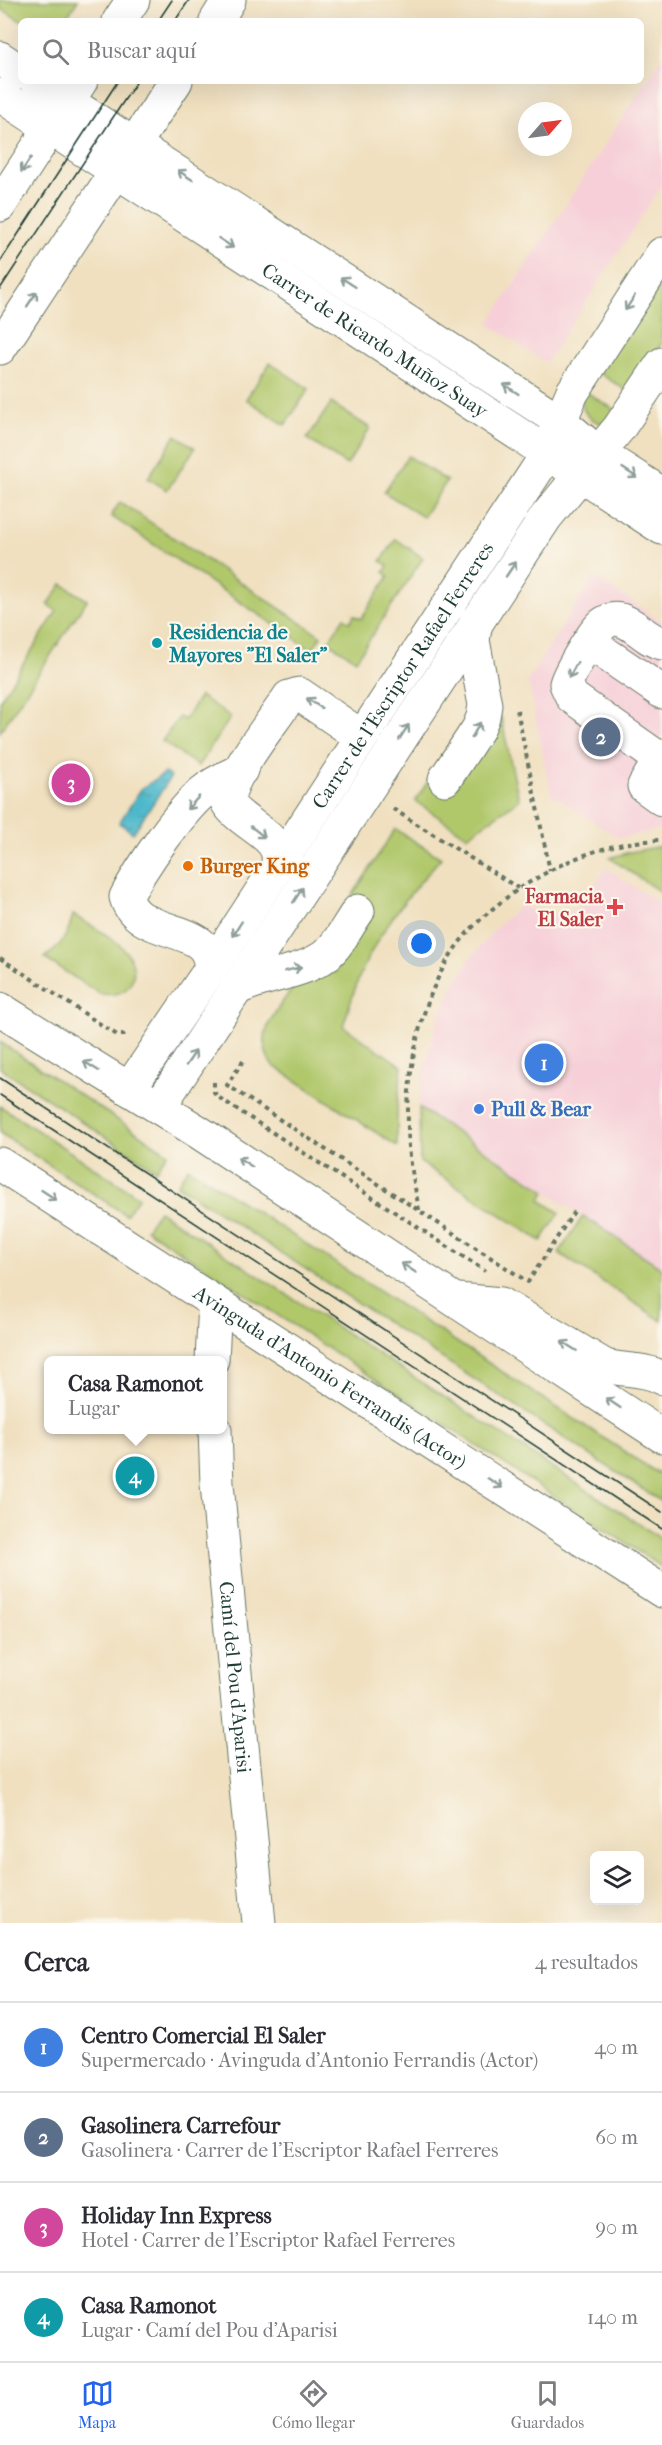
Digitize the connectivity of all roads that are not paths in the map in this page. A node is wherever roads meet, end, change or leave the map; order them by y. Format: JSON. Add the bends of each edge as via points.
{"nodes":[{"id":1,"x":133,"y":0,"type":"edge"},
{"id":2,"x":229,"y":0,"type":"edge"},
{"id":3,"x":122,"y":18,"type":"edge"},
{"id":4,"x":218,"y":18,"type":"edge"},
{"id":5,"x":0,"y":58,"type":"edge"},
{"id":6,"x":18,"y":70,"type":"edge"},
{"id":7,"x":40,"y":84,"type":"edge"},
{"id":8,"x":174,"y":84,"type":"edge"},
{"id":9,"x":0,"y":95,"type":"edge"},
{"id":10,"x":66,"y":103,"type":"edge"},
{"id":11,"x":135,"y":144,"type":"junction"},
{"id":12,"x":116,"y":172,"type":"junction"},
{"id":13,"x":0,"y":205,"type":"edge"},
{"id":14,"x":662,"y":254,"type":"edge"},
{"id":15,"x":0,"y":348,"type":"edge"},
{"id":16,"x":662,"y":364,"type":"edge"},
{"id":17,"x":560,"y":421,"type":"junction"},
{"id":18,"x":547,"y":452,"type":"junction"},
{"id":19,"x":589,"y":463,"type":"junction"},
{"id":20,"x":662,"y":494,"type":"edge"},
{"id":21,"x":662,"y":528,"type":"edge"},
{"id":22,"x":476,"y":622,"type":"junction"},
{"id":23,"x":590,"y":643,"type":"junction"},
{"id":24,"x":662,"y":643,"type":"edge"},
{"id":25,"x":662,"y":692,"type":"edge"},
{"id":26,"x":362,"y":737,"type":"junction"},
{"id":27,"x":661,"y":757,"type":"edge"},
{"id":28,"x":241,"y":770,"type":"junction"},
{"id":29,"x":445,"y":779,"type":"dead end"},
{"id":30,"x":662,"y":799,"type":"edge"},
{"id":31,"x":278,"y":866,"type":"junction"},
{"id":32,"x":358,"y":911,"type":"dead end"},
{"id":33,"x":210,"y":970,"type":"junction"},
{"id":34,"x":238,"y":988,"type":"junction"},
{"id":35,"x":0,"y":1009,"type":"edge"},
{"id":36,"x":129,"y":1089,"type":"junction"},
{"id":37,"x":159,"y":1107,"type":"junction"},
{"id":38,"x":0,"y":1164,"type":"edge"},
{"id":39,"x":458,"y":1300,"type":"junction"},
{"id":40,"x":215,"y":1303,"type":"junction"},
{"id":41,"x":212,"y":1356,"type":"edge"},
{"id":42,"x":662,"y":1378,"type":"edge"},
{"id":43,"x":215,"y":1434,"type":"edge"},
{"id":44,"x":662,"y":1436,"type":"edge"},
{"id":45,"x":662,"y":1591,"type":"edge"},
{"id":46,"x":258,"y":1923,"type":"edge"}],
"edges":[{"from":1,"to":3,"type":"street"},
{"from":2,"to":4,"type":"street"},
{"from":5,"to":6,"type":"street"},
{"from":7,"to":10,"type":"street"},
{"from":8,"to":11,"type":"street"},
{"from":9,"to":10,"type":"street"},
{"from":10,"to":11,"type":"street","name":"Carrer de Ricardo Muñoz Suay"},
{"from":10,"to":12,"type":"street","name":"Carrer de Ricardo Muñoz Suay","via":[[89,154]]},
{"from":10,"to":13,"type":"street","one_way":true},
{"from":11,"to":12,"type":"street"},
{"from":17,"to":11,"type":"street","name":"Carrer de Ricardo Muñoz Suay","one_way":true},
{"from":15,"to":12,"type":"street","one_way":true},
{"from":12,"to":18,"type":"street","name":"Carrer de Ricardo Muñoz Suay","one_way":true},
{"from":14,"to":17,"type":"street","name":"Carrer de l'Escriptor Rafael Ferreres","one_way":true,"via":[[572,393]]},
{"from":16,"to":19,"type":"street","name":"Carrer de l'Escriptor Rafael Ferreres","via":[[619,428]]},
{"from":17,"to":18,"type":"street","name":"Carrer de l'Escriptor Rafael Ferreres"},
{"from":17,"to":19,"type":"street","name":"Carrer de Ricardo Muñoz Suay"},
{"from":18,"to":19,"type":"street","name":"Carrer de Ricardo Muñoz Suay"},
{"from":18,"to":26,"type":"street","name":"Carrer de l'Escriptor Rafael Ferreres"},
{"from":19,"to":20,"type":"street","name":"Carrer de Ricardo Muñoz Suay","one_way":true},
{"from":19,"to":21,"type":"street","name":"Carrer de Ricardo Muñoz Suay"},
{"from":22,"to":19,"type":"street","name":"Carrer de l'Escriptor Rafael Ferreres","one_way":true,"via":[[546,517]]},
{"from":29,"to":22,"type":"street","one_way":true,"via":[[483,717],[485,705],[473,640]]},
{"from":34,"to":22,"type":"street","name":"Carrer de l'Escriptor Rafael Ferreres","one_way":true},
{"from":23,"to":24,"type":"street","via":[[602,624],[621,620]]},
{"from":23,"to":25,"type":"street"},
{"from":23,"to":27,"type":"street","one_way":true,"via":[[566,684],[572,697]]},
{"from":26,"to":28,"type":"street","one_way":true,"via":[[299,694],[289,697]]},
{"from":26,"to":31,"type":"street","name":"Carrer de l'Escriptor Rafael Ferreres"},
{"from":27,"to":30,"type":"street","via":[[644,786]]},
{"from":28,"to":31,"type":"street","one_way":true,"via":[[227,802],[232,812],[270,840],[277,851]]},
{"from":28,"to":33,"type":"street","one_way":true,"via":[[190,804],[126,897],[129,909],[147,922],[183,934],[206,949],[211,958]]},
{"from":31,"to":33,"type":"street","name":"Carrer de l'Escriptor Rafael Ferreres","one_way":true},
{"from":34,"to":32,"type":"street","one_way":true,"via":[[323,957]]},
{"from":33,"to":36,"type":"street","name":"Carrer de l'Escriptor Rafael Ferreres"},
{"from":37,"to":34,"type":"street","name":"Carrer de l'Escriptor Rafael Ferreres","one_way":true},
{"from":36,"to":35,"type":"street","one_way":true},
{"from":36,"to":37,"type":"street"},
{"from":39,"to":37,"type":"street","one_way":true},
{"from":38,"to":40,"type":"street","name":"Avinguda d'Antonio Ferrandis (Actor)","one_way":true},
{"from":42,"to":39,"type":"street","one_way":true,"via":[[598,1363],[501,1304]]},
{"from":44,"to":39,"type":"street","one_way":true},
{"from":40,"to":41,"type":"street"},
{"from":40,"to":45,"type":"street","name":"Avinguda d'Antonio Ferrandis (Actor)","one_way":true},
{"from":43,"to":46,"type":"street","name":"Camí del Pou d'Aparisi"}]}
